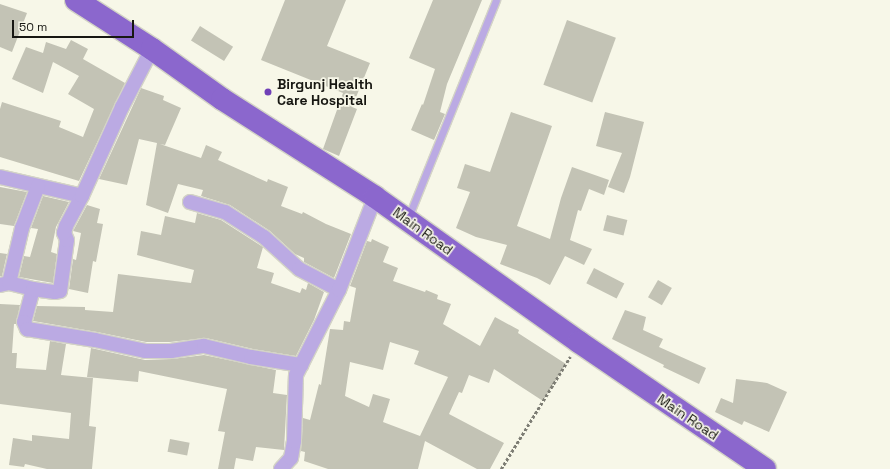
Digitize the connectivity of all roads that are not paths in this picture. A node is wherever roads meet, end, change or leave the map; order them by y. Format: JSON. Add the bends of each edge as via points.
{"nodes":[{"id":1,"x":76,"y":0,"type":"edge"},
{"id":2,"x":496,"y":0,"type":"edge"},
{"id":3,"x":152,"y":49,"type":"junction"},
{"id":4,"x":0,"y":177,"type":"edge"},
{"id":5,"x":38,"y":186,"type":"junction"},
{"id":6,"x":82,"y":196,"type":"junction"},
{"id":7,"x":375,"y":197,"type":"junction"},
{"id":8,"x":190,"y":202,"type":"dead end"},
{"id":9,"x":407,"y":220,"type":"junction"},
{"id":10,"x":5,"y":284,"type":"edge"},
{"id":11,"x":33,"y":289,"type":"junction"},
{"id":12,"x":339,"y":290,"type":"junction"},
{"id":13,"x":301,"y":365,"type":"junction"},
{"id":14,"x":282,"y":469,"type":"edge"},
{"id":15,"x":765,"y":469,"type":"edge"}],
"edges":[{"from":1,"to":3,"type":"main road","name":"Main Road"},
{"from":2,"to":9,"type":"lane"},
{"from":3,"to":6,"type":"street","via":[[122,107]]},
{"from":3,"to":7,"type":"main road","name":"Main Road","via":[[222,98]]},
{"from":4,"to":5,"type":"street"},
{"from":5,"to":6,"type":"street"},
{"from":5,"to":10,"type":"street"},
{"from":6,"to":11,"type":"street","via":[[64,233],[67,240],[60,291]]},
{"from":7,"to":9,"type":"main road","name":"Main Road"},
{"from":7,"to":12,"type":"street"},
{"from":8,"to":12,"type":"street","via":[[225,212],[264,237],[299,269]]},
{"from":9,"to":15,"type":"main road","name":"Main Road"},
{"from":10,"to":11,"type":"street"},
{"from":11,"to":13,"type":"street","via":[[24,322],[27,329],[145,351],[204,346]]},
{"from":12,"to":13,"type":"street"},
{"from":13,"to":14,"type":"street","via":[[296,375],[291,458]]}]}
